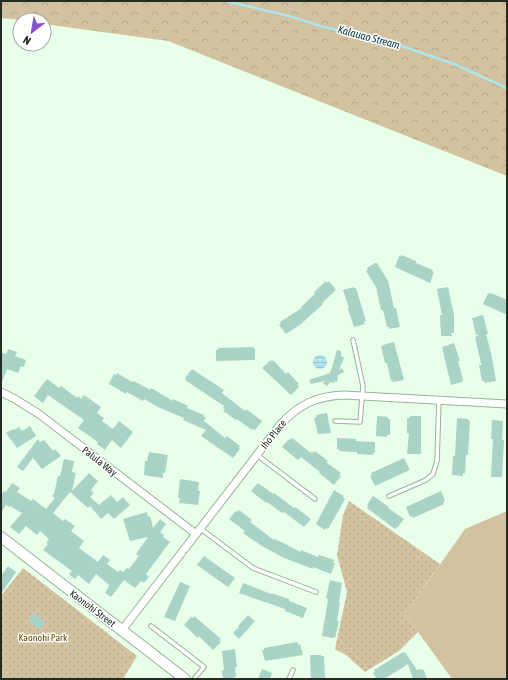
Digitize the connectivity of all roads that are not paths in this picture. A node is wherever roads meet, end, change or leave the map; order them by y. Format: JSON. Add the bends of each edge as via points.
{"nodes":[{"id":1,"x":353,"y":340,"type":"dead end"},
{"id":2,"x":1,"y":392,"type":"edge"},
{"id":3,"x":362,"y":396,"type":"junction"},
{"id":4,"x":440,"y":400,"type":"junction"},
{"id":5,"x":507,"y":404,"type":"edge"},
{"id":6,"x":335,"y":421,"type":"dead end"},
{"id":7,"x":257,"y":455,"type":"junction"},
{"id":8,"x":389,"y":496,"type":"dead end"},
{"id":9,"x":315,"y":499,"type":"dead end"},
{"id":10,"x":198,"y":531,"type":"junction"},
{"id":11,"x":1,"y":537,"type":"edge"},
{"id":12,"x":316,"y":592,"type":"dead end"},
{"id":13,"x":151,"y":626,"type":"dead end"},
{"id":14,"x":122,"y":630,"type":"junction"},
{"id":15,"x":293,"y":670,"type":"dead end"},
{"id":16,"x":185,"y":679,"type":"edge"},
{"id":17,"x":194,"y":679,"type":"edge"},
{"id":18,"x":289,"y":679,"type":"edge"}],
"edges":[{"from":1,"to":3,"type":"lane","via":[[363,386]]},
{"from":2,"to":10,"type":"street","name":"Palula Way","via":[[39,414]]},
{"from":3,"to":4,"type":"street","name":"Iho Place"},
{"from":3,"to":6,"type":"lane","via":[[360,422]]},
{"from":3,"to":7,"type":"street","name":"Iho Place","via":[[325,397],[302,406],[284,421]]},
{"from":4,"to":5,"type":"street","name":"Iho Place"},
{"from":4,"to":8,"type":"lane","via":[[437,461],[433,474],[426,480]]},
{"from":7,"to":9,"type":"lane"},
{"from":7,"to":10,"type":"street","name":"Iho Place"},
{"from":10,"to":12,"type":"lane","via":[[253,568]]},
{"from":10,"to":14,"type":"street","name":"Iho Place"},
{"from":11,"to":14,"type":"street","name":"Kaonohi Street"},
{"from":13,"to":17,"type":"lane","via":[[204,667]]},
{"from":14,"to":16,"type":"street","name":"Kaonohi Street"},
{"from":15,"to":18,"type":"lane"}]}
